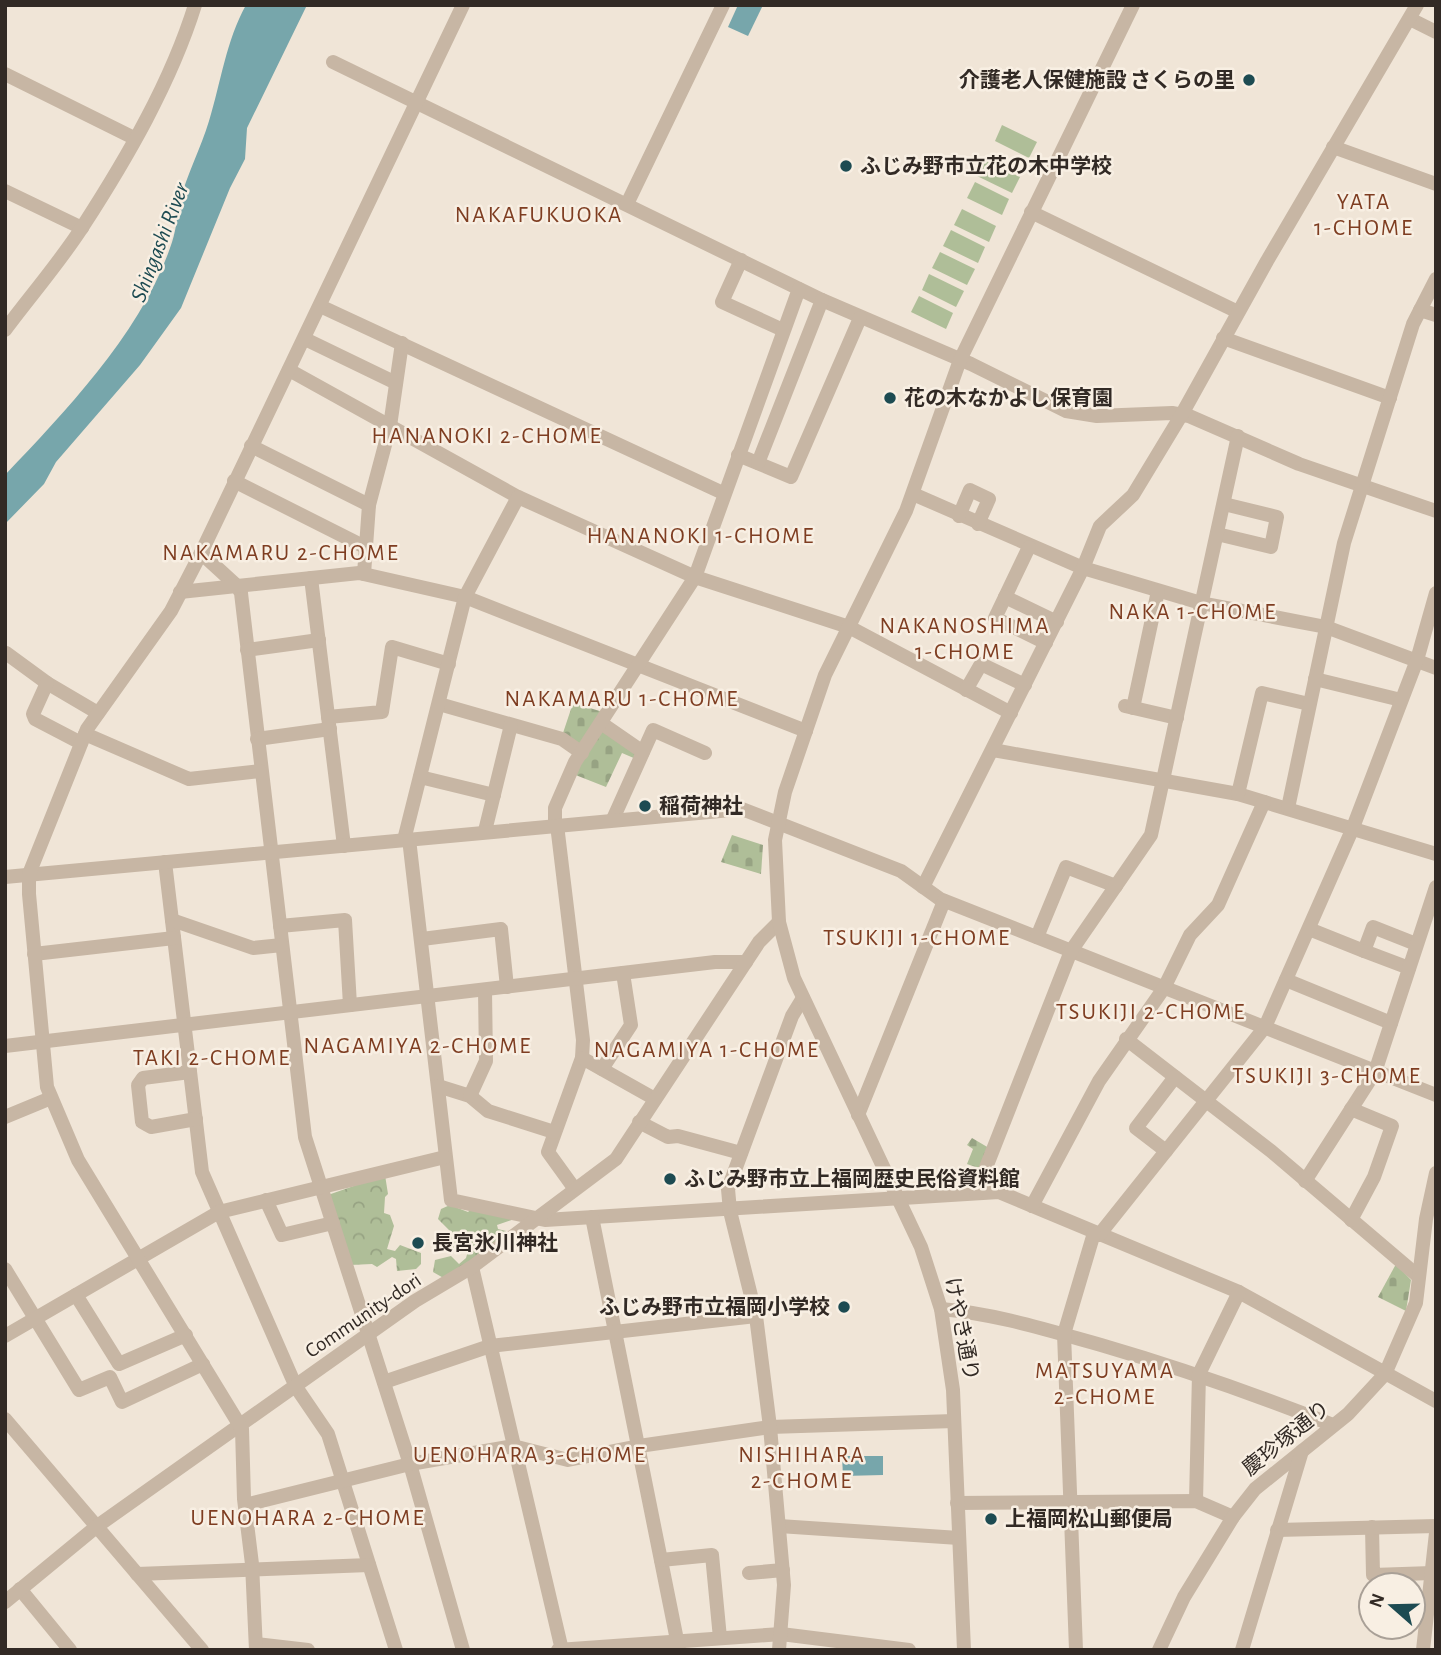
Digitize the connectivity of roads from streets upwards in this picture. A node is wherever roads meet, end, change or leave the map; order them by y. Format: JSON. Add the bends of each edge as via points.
{"nodes":[{"id":1,"x":195,"y":5,"type":"edge"},
{"id":2,"x":463,"y":5,"type":"edge"},
{"id":3,"x":723,"y":5,"type":"edge"},
{"id":4,"x":1133,"y":5,"type":"edge"},
{"id":5,"x":1418,"y":5,"type":"edge"},
{"id":6,"x":1409,"y":19,"type":"junction"},
{"id":7,"x":1436,"y":32,"type":"edge"},
{"id":8,"x":333,"y":62,"type":"dead end"},
{"id":9,"x":5,"y":74,"type":"edge"},
{"id":10,"x":416,"y":103,"type":"junction"},
{"id":11,"x":134,"y":138,"type":"junction"},
{"id":12,"x":1333,"y":147,"type":"junction"},
{"id":13,"x":1436,"y":184,"type":"edge"},
{"id":14,"x":5,"y":191,"type":"edge"},
{"id":15,"x":627,"y":204,"type":"junction"},
{"id":16,"x":1031,"y":212,"type":"junction"},
{"id":17,"x":82,"y":228,"type":"junction"},
{"id":18,"x":741,"y":260,"type":"junction"},
{"id":19,"x":1436,"y":279,"type":"edge"},
{"id":20,"x":799,"y":289,"type":"junction"},
{"id":21,"x":822,"y":300,"type":"junction"},
{"id":22,"x":320,"y":306,"type":"junction"},
{"id":23,"x":1420,"y":310,"type":"junction"},
{"id":24,"x":1238,"y":312,"type":"junction"},
{"id":25,"x":1436,"y":315,"type":"edge"},
{"id":26,"x":860,"y":318,"type":"junction"},
{"id":27,"x":5,"y":330,"type":"edge"},
{"id":28,"x":783,"y":330,"type":"junction"},
{"id":29,"x":1223,"y":338,"type":"junction"},
{"id":30,"x":305,"y":339,"type":"junction"},
{"id":31,"x":402,"y":343,"type":"junction"},
{"id":32,"x":960,"y":360,"type":"junction"},
{"id":33,"x":289,"y":370,"type":"junction"},
{"id":34,"x":396,"y":383,"type":"junction"},
{"id":35,"x":1390,"y":398,"type":"junction"},
{"id":36,"x":1182,"y":414,"type":"junction"},
{"id":37,"x":390,"y":426,"type":"junction"},
{"id":38,"x":1238,"y":436,"type":"junction"},
{"id":39,"x":251,"y":446,"type":"junction"},
{"id":40,"x":737,"y":455,"type":"junction"},
{"id":41,"x":758,"y":463,"type":"junction"},
{"id":42,"x":234,"y":481,"type":"junction"},
{"id":43,"x":1362,"y":488,"type":"junction"},
{"id":44,"x":723,"y":493,"type":"junction"},
{"id":45,"x":913,"y":495,"type":"junction"},
{"id":46,"x":518,"y":497,"type":"junction"},
{"id":47,"x":1224,"y":504,"type":"junction"},
{"id":48,"x":369,"y":505,"type":"junction"},
{"id":49,"x":1436,"y":511,"type":"edge"},
{"id":50,"x":959,"y":516,"type":"junction"},
{"id":51,"x":978,"y":524,"type":"junction"},
{"id":52,"x":1217,"y":534,"type":"junction"},
{"id":53,"x":365,"y":547,"type":"junction"},
{"id":54,"x":1029,"y":547,"type":"junction"},
{"id":55,"x":201,"y":553,"type":"junction"},
{"id":56,"x":1083,"y":568,"type":"junction"},
{"id":57,"x":364,"y":574,"type":"junction"},
{"id":58,"x":695,"y":577,"type":"junction"},
{"id":59,"x":311,"y":578,"type":"junction"},
{"id":60,"x":237,"y":586,"type":"junction"},
{"id":61,"x":1158,"y":591,"type":"junction"},
{"id":62,"x":180,"y":592,"type":"junction"},
{"id":63,"x":1436,"y":593,"type":"edge"},
{"id":64,"x":465,"y":597,"type":"junction"},
{"id":65,"x":1005,"y":597,"type":"junction"},
{"id":66,"x":1202,"y":603,"type":"junction"},
{"id":67,"x":1057,"y":622,"type":"junction"},
{"id":68,"x":1326,"y":627,"type":"junction"},
{"id":69,"x":849,"y":628,"type":"junction"},
{"id":70,"x":318,"y":640,"type":"junction"},
{"id":71,"x":1046,"y":643,"type":"junction"},
{"id":72,"x":247,"y":650,"type":"junction"},
{"id":73,"x":6,"y":653,"type":"edge"},
{"id":74,"x":1417,"y":660,"type":"junction"},
{"id":75,"x":449,"y":664,"type":"junction"},
{"id":76,"x":639,"y":664,"type":"junction"},
{"id":77,"x":1436,"y":668,"type":"edge"},
{"id":78,"x":1315,"y":679,"type":"junction"},
{"id":79,"x":47,"y":683,"type":"junction"},
{"id":80,"x":1025,"y":685,"type":"junction"},
{"id":81,"x":966,"y":690,"type":"junction"},
{"id":82,"x":1401,"y":700,"type":"junction"},
{"id":83,"x":1309,"y":704,"type":"junction"},
{"id":84,"x":439,"y":705,"type":"junction"},
{"id":85,"x":98,"y":713,"type":"junction"},
{"id":86,"x":1011,"y":713,"type":"junction"},
{"id":87,"x":1177,"y":718,"type":"junction"},
{"id":88,"x":329,"y":723,"type":"junction"},
{"id":89,"x":601,"y":723,"type":"junction"},
{"id":90,"x":511,"y":725,"type":"junction"},
{"id":91,"x":806,"y":731,"type":"junction"},
{"id":92,"x":83,"y":739,"type":"junction"},
{"id":93,"x":257,"y":739,"type":"junction"},
{"id":94,"x":993,"y":750,"type":"junction"},
{"id":95,"x":582,"y":752,"type":"junction"},
{"id":96,"x":643,"y":752,"type":"junction"},
{"id":97,"x":705,"y":753,"type":"dead end"},
{"id":98,"x":260,"y":771,"type":"junction"},
{"id":99,"x":420,"y":777,"type":"junction"},
{"id":100,"x":1164,"y":779,"type":"junction"},
{"id":101,"x":1238,"y":794,"type":"junction"},
{"id":102,"x":494,"y":795,"type":"junction"},
{"id":103,"x":1264,"y":802,"type":"junction"},
{"id":104,"x":1288,"y":808,"type":"junction"},
{"id":105,"x":613,"y":819,"type":"junction"},
{"id":106,"x":777,"y":823,"type":"junction"},
{"id":107,"x":556,"y":824,"type":"junction"},
{"id":108,"x":1352,"y":830,"type":"junction"},
{"id":109,"x":485,"y":831,"type":"junction"},
{"id":110,"x":406,"y":839,"type":"junction"},
{"id":111,"x":344,"y":846,"type":"junction"},
{"id":112,"x":271,"y":851,"type":"junction"},
{"id":113,"x":1436,"y":854,"type":"edge"},
{"id":114,"x":165,"y":862,"type":"junction"},
{"id":115,"x":29,"y":873,"type":"junction"},
{"id":116,"x":5,"y":877,"type":"edge"},
{"id":117,"x":1116,"y":886,"type":"junction"},
{"id":118,"x":923,"y":887,"type":"junction"},
{"id":119,"x":1436,"y":887,"type":"edge"},
{"id":120,"x":944,"y":901,"type":"junction"},
{"id":121,"x":1433,"y":906,"type":"edge"},
{"id":122,"x":172,"y":920,"type":"junction"},
{"id":123,"x":779,"y":922,"type":"junction"},
{"id":124,"x":280,"y":926,"type":"junction"},
{"id":125,"x":1309,"y":929,"type":"junction"},
{"id":126,"x":1037,"y":937,"type":"junction"},
{"id":127,"x":174,"y":938,"type":"junction"},
{"id":128,"x":422,"y":939,"type":"junction"},
{"id":129,"x":1416,"y":944,"type":"junction"},
{"id":130,"x":282,"y":945,"type":"junction"},
{"id":131,"x":1070,"y":951,"type":"junction"},
{"id":132,"x":1364,"y":951,"type":"junction"},
{"id":133,"x":34,"y":954,"type":"junction"},
{"id":134,"x":746,"y":961,"type":"junction"},
{"id":135,"x":1409,"y":968,"type":"junction"},
{"id":136,"x":624,"y":973,"type":"junction"},
{"id":137,"x":574,"y":979,"type":"junction"},
{"id":138,"x":1286,"y":980,"type":"junction"},
{"id":139,"x":507,"y":987,"type":"junction"},
{"id":140,"x":1164,"y":988,"type":"junction"},
{"id":141,"x":485,"y":990,"type":"junction"},
{"id":142,"x":429,"y":997,"type":"junction"},
{"id":143,"x":803,"y":998,"type":"junction"},
{"id":144,"x":350,"y":1006,"type":"junction"},
{"id":145,"x":289,"y":1012,"type":"junction"},
{"id":146,"x":1391,"y":1023,"type":"junction"},
{"id":147,"x":184,"y":1025,"type":"junction"},
{"id":148,"x":1265,"y":1027,"type":"junction"},
{"id":149,"x":1125,"y":1039,"type":"junction"},
{"id":150,"x":42,"y":1041,"type":"junction"},
{"id":151,"x":5,"y":1046,"type":"edge"},
{"id":152,"x":582,"y":1058,"type":"junction"},
{"id":153,"x":602,"y":1069,"type":"junction"},
{"id":154,"x":190,"y":1072,"type":"junction"},
{"id":155,"x":1375,"y":1072,"type":"junction"},
{"id":156,"x":1175,"y":1077,"type":"junction"},
{"id":157,"x":438,"y":1086,"type":"junction"},
{"id":158,"x":1436,"y":1095,"type":"edge"},
{"id":159,"x":470,"y":1096,"type":"junction"},
{"id":160,"x":51,"y":1098,"type":"junction"},
{"id":161,"x":654,"y":1099,"type":"junction"},
{"id":162,"x":1206,"y":1100,"type":"junction"},
{"id":163,"x":1351,"y":1109,"type":"junction"},
{"id":164,"x":858,"y":1115,"type":"junction"},
{"id":165,"x":5,"y":1117,"type":"edge"},
{"id":166,"x":196,"y":1119,"type":"junction"},
{"id":167,"x":639,"y":1122,"type":"junction"},
{"id":168,"x":554,"y":1132,"type":"junction"},
{"id":169,"x":1166,"y":1150,"type":"junction"},
{"id":170,"x":741,"y":1153,"type":"junction"},
{"id":171,"x":445,"y":1157,"type":"junction"},
{"id":172,"x":1436,"y":1173,"type":"edge"},
{"id":173,"x":1304,"y":1181,"type":"junction"},
{"id":174,"x":321,"y":1186,"type":"junction"},
{"id":175,"x":575,"y":1188,"type":"junction"},
{"id":176,"x":976,"y":1193,"type":"junction"},
{"id":177,"x":266,"y":1200,"type":"junction"},
{"id":178,"x":898,"y":1200,"type":"junction"},
{"id":179,"x":1032,"y":1206,"type":"junction"},
{"id":180,"x":730,"y":1211,"type":"junction"},
{"id":181,"x":219,"y":1212,"type":"junction"},
{"id":182,"x":592,"y":1217,"type":"junction"},
{"id":183,"x":532,"y":1219,"type":"junction"},
{"id":184,"x":1351,"y":1220,"type":"junction"},
{"id":185,"x":333,"y":1223,"type":"junction"},
{"id":186,"x":1097,"y":1234,"type":"junction"},
{"id":187,"x":138,"y":1258,"type":"junction"},
{"id":188,"x":472,"y":1267,"type":"junction"},
{"id":189,"x":5,"y":1269,"type":"edge"},
{"id":190,"x":1418,"y":1276,"type":"junction"},
{"id":191,"x":1239,"y":1292,"type":"junction"},
{"id":192,"x":76,"y":1295,"type":"junction"},
{"id":193,"x":941,"y":1310,"type":"junction"},
{"id":194,"x":756,"y":1316,"type":"junction"},
{"id":195,"x":36,"y":1319,"type":"junction"},
{"id":196,"x":614,"y":1332,"type":"junction"},
{"id":197,"x":369,"y":1334,"type":"junction"},
{"id":198,"x":1064,"y":1334,"type":"junction"},
{"id":199,"x":186,"y":1335,"type":"junction"},
{"id":200,"x":5,"y":1336,"type":"edge"},
{"id":201,"x":490,"y":1346,"type":"junction"},
{"id":202,"x":203,"y":1364,"type":"junction"},
{"id":203,"x":1199,"y":1374,"type":"junction"},
{"id":204,"x":1385,"y":1374,"type":"junction"},
{"id":205,"x":384,"y":1382,"type":"junction"},
{"id":206,"x":296,"y":1387,"type":"junction"},
{"id":207,"x":1436,"y":1401,"type":"edge"},
{"id":208,"x":5,"y":1419,"type":"edge"},
{"id":209,"x":954,"y":1421,"type":"junction"},
{"id":210,"x":1333,"y":1425,"type":"junction"},
{"id":211,"x":241,"y":1427,"type":"junction"},
{"id":212,"x":770,"y":1427,"type":"junction"},
{"id":213,"x":639,"y":1446,"type":"junction"},
{"id":214,"x":513,"y":1447,"type":"junction"},
{"id":215,"x":1302,"y":1451,"type":"junction"},
{"id":216,"x":410,"y":1464,"type":"junction"},
{"id":217,"x":342,"y":1482,"type":"junction"},
{"id":218,"x":1196,"y":1501,"type":"junction"},
{"id":219,"x":1071,"y":1502,"type":"junction"},
{"id":220,"x":957,"y":1503,"type":"junction"},
{"id":221,"x":245,"y":1504,"type":"junction"},
{"id":222,"x":1233,"y":1517,"type":"junction"},
{"id":223,"x":779,"y":1526,"type":"junction"},
{"id":224,"x":1436,"y":1526,"type":"edge"},
{"id":225,"x":96,"y":1527,"type":"junction"},
{"id":226,"x":1372,"y":1527,"type":"junction"},
{"id":227,"x":1277,"y":1530,"type":"junction"},
{"id":228,"x":1436,"y":1533,"type":"edge"},
{"id":229,"x":959,"y":1538,"type":"junction"},
{"id":230,"x":661,"y":1560,"type":"junction"},
{"id":231,"x":369,"y":1565,"type":"junction"},
{"id":232,"x":252,"y":1568,"type":"junction"},
{"id":233,"x":783,"y":1570,"type":"junction"},
{"id":234,"x":749,"y":1573,"type":"dead end"},
{"id":235,"x":1432,"y":1573,"type":"junction"},
{"id":236,"x":137,"y":1574,"type":"junction"},
{"id":237,"x":20,"y":1589,"type":"junction"},
{"id":238,"x":5,"y":1602,"type":"edge"},
{"id":239,"x":781,"y":1634,"type":"junction"},
{"id":240,"x":720,"y":1638,"type":"junction"},
{"id":241,"x":826,"y":1644,"type":"edge"},
{"id":242,"x":679,"y":1646,"type":"edge"},
{"id":243,"x":256,"y":1647,"type":"edge"},
{"id":244,"x":604,"y":1648,"type":"edge"},
{"id":245,"x":71,"y":1650,"type":"edge"},
{"id":246,"x":202,"y":1650,"type":"edge"},
{"id":247,"x":308,"y":1650,"type":"edge"},
{"id":248,"x":396,"y":1650,"type":"edge"},
{"id":249,"x":463,"y":1650,"type":"edge"},
{"id":250,"x":561,"y":1650,"type":"edge"},
{"id":251,"x":779,"y":1650,"type":"edge"},
{"id":252,"x":909,"y":1650,"type":"edge"},
{"id":253,"x":964,"y":1650,"type":"edge"},
{"id":254,"x":1076,"y":1650,"type":"edge"},
{"id":255,"x":1159,"y":1650,"type":"edge"},
{"id":256,"x":1242,"y":1650,"type":"edge"},
{"id":257,"x":1423,"y":1650,"type":"edge"}],
"edges":[{"from":1,"to":11,"type":"street","via":[[185,38]]},
{"from":2,"to":10,"type":"street"},
{"from":3,"to":15,"type":"street"},
{"from":4,"to":16,"type":"street","name":"けやき通り"},
{"from":5,"to":6,"type":"street"},
{"from":6,"to":7,"type":"street"},
{"from":6,"to":12,"type":"street"},
{"from":8,"to":10,"type":"street"},
{"from":9,"to":11,"type":"street"},
{"from":10,"to":15,"type":"street"},
{"from":10,"to":22,"type":"street"},
{"from":11,"to":17,"type":"street"},
{"from":12,"to":13,"type":"street"},
{"from":12,"to":24,"type":"street"},
{"from":14,"to":17,"type":"street"},
{"from":15,"to":18,"type":"street"},
{"from":16,"to":24,"type":"street"},
{"from":16,"to":32,"type":"street","name":"けやき通り"},
{"from":17,"to":27,"type":"street"},
{"from":18,"to":20,"type":"street"},
{"from":18,"to":28,"type":"street","via":[[722,302]]},
{"from":19,"to":23,"type":"street"},
{"from":20,"to":21,"type":"street"},
{"from":20,"to":28,"type":"street"},
{"from":21,"to":26,"type":"street"},
{"from":21,"to":41,"type":"street"},
{"from":22,"to":30,"type":"street"},
{"from":22,"to":31,"type":"street"},
{"from":23,"to":25,"type":"street"},
{"from":23,"to":35,"type":"street"},
{"from":24,"to":29,"type":"street"},
{"from":26,"to":32,"type":"street"},
{"from":26,"to":41,"type":"street","via":[[791,477]]},
{"from":28,"to":40,"type":"street"},
{"from":29,"to":35,"type":"street"},
{"from":29,"to":36,"type":"street"},
{"from":30,"to":33,"type":"street"},
{"from":30,"to":34,"type":"street"},
{"from":31,"to":34,"type":"street"},
{"from":31,"to":44,"type":"street"},
{"from":32,"to":36,"type":"street","via":[[1066,411],[1097,416]]},
{"from":32,"to":45,"type":"street","name":"けやき通り"},
{"from":33,"to":37,"type":"street"},
{"from":33,"to":39,"type":"street"},
{"from":34,"to":37,"type":"street"},
{"from":35,"to":43,"type":"street"},
{"from":36,"to":38,"type":"street"},
{"from":36,"to":56,"type":"street","via":[[1133,495],[1100,526]]},
{"from":37,"to":46,"type":"street"},
{"from":37,"to":48,"type":"street"},
{"from":38,"to":43,"type":"street"},
{"from":38,"to":47,"type":"street"},
{"from":39,"to":42,"type":"street"},
{"from":39,"to":48,"type":"street"},
{"from":40,"to":41,"type":"street"},
{"from":40,"to":44,"type":"street"},
{"from":42,"to":53,"type":"street"},
{"from":42,"to":55,"type":"street"},
{"from":43,"to":49,"type":"street"},
{"from":43,"to":68,"type":"street"},
{"from":44,"to":58,"type":"street"},
{"from":45,"to":50,"type":"street"},
{"from":45,"to":69,"type":"street","name":"けやき通り"},
{"from":46,"to":58,"type":"street"},
{"from":46,"to":64,"type":"street"},
{"from":47,"to":52,"type":"street"},
{"from":47,"to":52,"type":"street","via":[[1277,517],[1271,547]]},
{"from":48,"to":53,"type":"street"},
{"from":50,"to":51,"type":"street"},
{"from":50,"to":51,"type":"street","via":[[970,490],[989,499]]},
{"from":51,"to":54,"type":"street"},
{"from":52,"to":66,"type":"street"},
{"from":53,"to":57,"type":"street"},
{"from":54,"to":56,"type":"street"},
{"from":54,"to":65,"type":"street"},
{"from":55,"to":60,"type":"street"},
{"from":55,"to":62,"type":"street"},
{"from":56,"to":61,"type":"street"},
{"from":56,"to":67,"type":"street"},
{"from":57,"to":59,"type":"street"},
{"from":57,"to":64,"type":"street"},
{"from":58,"to":69,"type":"street"},
{"from":58,"to":76,"type":"street"},
{"from":59,"to":60,"type":"street"},
{"from":59,"to":70,"type":"street"},
{"from":60,"to":62,"type":"street"},
{"from":60,"to":72,"type":"street"},
{"from":61,"to":66,"type":"street"},
{"from":61,"to":87,"type":"street","via":[[1129,707]]},
{"from":62,"to":85,"type":"street"},
{"from":63,"to":74,"type":"street"},
{"from":64,"to":75,"type":"street"},
{"from":64,"to":76,"type":"street"},
{"from":65,"to":67,"type":"street"},
{"from":65,"to":71,"type":"street","via":[[995,618]]},
{"from":66,"to":68,"type":"street"},
{"from":66,"to":87,"type":"street"},
{"from":67,"to":71,"type":"street"},
{"from":68,"to":74,"type":"street"},
{"from":68,"to":78,"type":"street"},
{"from":69,"to":81,"type":"street"},
{"from":69,"to":91,"type":"street","name":"けやき通り","via":[[825,675]]},
{"from":70,"to":72,"type":"street"},
{"from":70,"to":88,"type":"street"},
{"from":71,"to":80,"type":"street"},
{"from":72,"to":93,"type":"street"},
{"from":73,"to":79,"type":"street"},
{"from":74,"to":77,"type":"street"},
{"from":74,"to":82,"type":"street"},
{"from":75,"to":84,"type":"street"},
{"from":75,"to":88,"type":"street","via":[[392,647],[382,712]]},
{"from":76,"to":89,"type":"street"},
{"from":76,"to":91,"type":"street"},
{"from":78,"to":82,"type":"street"},
{"from":78,"to":83,"type":"street"},
{"from":79,"to":85,"type":"street"},
{"from":79,"to":92,"type":"street","via":[[35,719]]},
{"from":80,"to":81,"type":"street","via":[[981,664]]},
{"from":80,"to":86,"type":"street"},
{"from":81,"to":86,"type":"street"},
{"from":82,"to":108,"type":"street"},
{"from":83,"to":101,"type":"street","via":[[1262,693]]},
{"from":83,"to":104,"type":"street"},
{"from":84,"to":90,"type":"street"},
{"from":84,"to":99,"type":"street"},
{"from":85,"to":92,"type":"street"},
{"from":86,"to":94,"type":"street"},
{"from":87,"to":100,"type":"street"},
{"from":88,"to":93,"type":"street"},
{"from":88,"to":111,"type":"street"},
{"from":89,"to":95,"type":"street"},
{"from":89,"to":96,"type":"street"},
{"from":90,"to":95,"type":"street","via":[[562,739]]},
{"from":90,"to":102,"type":"street"},
{"from":91,"to":106,"type":"street","name":"けやき通り"},
{"from":92,"to":98,"type":"street","via":[[188,779]]},
{"from":92,"to":115,"type":"street"},
{"from":93,"to":98,"type":"street"},
{"from":94,"to":100,"type":"street"},
{"from":94,"to":118,"type":"street"},
{"from":95,"to":107,"type":"street","via":[[555,808]]},
{"from":96,"to":97,"type":"street","via":[[653,730]]},
{"from":96,"to":105,"type":"street"},
{"from":98,"to":112,"type":"street"},
{"from":99,"to":102,"type":"street"},
{"from":99,"to":110,"type":"street"},
{"from":100,"to":101,"type":"street"},
{"from":100,"to":117,"type":"street","via":[[1151,835]]},
{"from":101,"to":103,"type":"street"},
{"from":102,"to":109,"type":"street"},
{"from":103,"to":104,"type":"street"},
{"from":103,"to":140,"type":"street","via":[[1218,905],[1190,935]]},
{"from":104,"to":108,"type":"street"},
{"from":105,"to":106,"type":"street","via":[[742,809]]},
{"from":105,"to":107,"type":"street"},
{"from":106,"to":118,"type":"street","via":[[901,871]]},
{"from":106,"to":123,"type":"street","name":"けやき通り","via":[[774,862]]},
{"from":107,"to":109,"type":"street"},
{"from":107,"to":137,"type":"street"},
{"from":108,"to":113,"type":"street"},
{"from":108,"to":125,"type":"street"},
{"from":109,"to":110,"type":"street"},
{"from":110,"to":111,"type":"street"},
{"from":110,"to":128,"type":"street"},
{"from":111,"to":112,"type":"street"},
{"from":112,"to":114,"type":"street"},
{"from":112,"to":124,"type":"street"},
{"from":114,"to":115,"type":"street"},
{"from":114,"to":122,"type":"street"},
{"from":115,"to":116,"type":"street"},
{"from":115,"to":133,"type":"street"},
{"from":117,"to":126,"type":"street","via":[[1066,867]]},
{"from":117,"to":131,"type":"street"},
{"from":118,"to":120,"type":"street"},
{"from":119,"to":121,"type":"street"},
{"from":120,"to":126,"type":"street"},
{"from":120,"to":164,"type":"street"},
{"from":121,"to":129,"type":"street"},
{"from":122,"to":127,"type":"street"},
{"from":122,"to":130,"type":"street","via":[[253,948]]},
{"from":123,"to":134,"type":"street","name":"Community-dori"},
{"from":123,"to":143,"type":"street","name":"けやき通り"},
{"from":124,"to":130,"type":"street"},
{"from":124,"to":144,"type":"street","via":[[345,920]]},
{"from":125,"to":132,"type":"street"},
{"from":125,"to":138,"type":"street"},
{"from":126,"to":131,"type":"street"},
{"from":127,"to":133,"type":"street"},
{"from":127,"to":147,"type":"street"},
{"from":128,"to":139,"type":"street","via":[[500,929]]},
{"from":128,"to":142,"type":"street"},
{"from":129,"to":132,"type":"street","via":[[1373,927]]},
{"from":129,"to":135,"type":"street"},
{"from":130,"to":145,"type":"street"},
{"from":131,"to":140,"type":"street"},
{"from":131,"to":176,"type":"street"},
{"from":132,"to":135,"type":"street"},
{"from":133,"to":150,"type":"street"},
{"from":134,"to":136,"type":"street"},
{"from":134,"to":161,"type":"street","name":"Community-dori"},
{"from":135,"to":146,"type":"street"},
{"from":136,"to":137,"type":"street"},
{"from":136,"to":153,"type":"street","via":[[631,1025]]},
{"from":137,"to":139,"type":"street"},
{"from":137,"to":152,"type":"street"},
{"from":138,"to":146,"type":"street"},
{"from":138,"to":148,"type":"street"},
{"from":139,"to":141,"type":"street"},
{"from":140,"to":148,"type":"street"},
{"from":140,"to":149,"type":"street"},
{"from":141,"to":142,"type":"street"},
{"from":141,"to":159,"type":"street","via":[[486,1061]]},
{"from":142,"to":144,"type":"street"},
{"from":142,"to":157,"type":"street"},
{"from":143,"to":164,"type":"street","name":"けやき通り"},
{"from":143,"to":170,"type":"street","via":[[792,1016]]},
{"from":144,"to":145,"type":"street"},
{"from":145,"to":147,"type":"street"},
{"from":145,"to":174,"type":"street","via":[[305,1137]]},
{"from":146,"to":155,"type":"street"},
{"from":147,"to":150,"type":"street"},
{"from":147,"to":154,"type":"street"},
{"from":148,"to":155,"type":"street"},
{"from":148,"to":162,"type":"street"},
{"from":149,"to":156,"type":"street"},
{"from":149,"to":179,"type":"street"},
{"from":150,"to":151,"type":"street"},
{"from":150,"to":160,"type":"street"},
{"from":152,"to":153,"type":"street"},
{"from":152,"to":168,"type":"street"},
{"from":153,"to":161,"type":"street"},
{"from":154,"to":166,"type":"street"},
{"from":154,"to":166,"type":"street","via":[[143,1079],[138,1085],[142,1122],[151,1127]]},
{"from":155,"to":158,"type":"street"},
{"from":155,"to":163,"type":"street"},
{"from":156,"to":162,"type":"street"},
{"from":156,"to":169,"type":"street","via":[[1136,1128]]},
{"from":157,"to":159,"type":"street"},
{"from":157,"to":171,"type":"street"},
{"from":159,"to":168,"type":"street","via":[[488,1111]]},
{"from":160,"to":165,"type":"street"},
{"from":160,"to":187,"type":"street","via":[[78,1160]]},
{"from":161,"to":167,"type":"street","name":"Community-dori"},
{"from":162,"to":169,"type":"street"},
{"from":162,"to":173,"type":"street"},
{"from":163,"to":173,"type":"street"},
{"from":163,"to":184,"type":"street","via":[[1392,1126],[1374,1177]]},
{"from":164,"to":178,"type":"street","name":"けやき通り"},
{"from":166,"to":181,"type":"street","via":[[202,1172]]},
{"from":167,"to":170,"type":"street","via":[[668,1137]]},
{"from":167,"to":175,"type":"street","name":"Community-dori","via":[[616,1159]]},
{"from":168,"to":175,"type":"street","via":[[548,1152]]},
{"from":169,"to":186,"type":"street"},
{"from":170,"to":180,"type":"street","via":[[728,1189]]},
{"from":171,"to":174,"type":"street"},
{"from":171,"to":183,"type":"street","via":[[451,1200]]},
{"from":172,"to":190,"type":"street","name":"慶珍塚通り"},
{"from":173,"to":184,"type":"street"},
{"from":174,"to":177,"type":"street"},
{"from":174,"to":185,"type":"street"},
{"from":175,"to":183,"type":"street","name":"Community-dori"},
{"from":176,"to":178,"type":"street"},
{"from":176,"to":179,"type":"street","via":[[999,1192]]},
{"from":177,"to":181,"type":"street"},
{"from":177,"to":185,"type":"street","via":[[282,1235]]},
{"from":178,"to":180,"type":"street"},
{"from":178,"to":193,"type":"street","name":"けやき通り","via":[[921,1247]]},
{"from":179,"to":186,"type":"street"},
{"from":180,"to":182,"type":"street"},
{"from":180,"to":194,"type":"street"},
{"from":181,"to":187,"type":"street"},
{"from":181,"to":206,"type":"street"},
{"from":182,"to":183,"type":"street"},
{"from":182,"to":196,"type":"street"},
{"from":183,"to":188,"type":"street","name":"Community-dori"},
{"from":184,"to":190,"type":"street"},
{"from":185,"to":197,"type":"street"},
{"from":186,"to":191,"type":"street"},
{"from":186,"to":198,"type":"street"},
{"from":187,"to":192,"type":"street"},
{"from":187,"to":199,"type":"street"},
{"from":188,"to":197,"type":"street","name":"Community-dori"},
{"from":188,"to":201,"type":"street"},
{"from":189,"to":195,"type":"street"},
{"from":190,"to":204,"type":"street","name":"慶珍塚通り","via":[[1416,1303]]},
{"from":191,"to":203,"type":"street"},
{"from":191,"to":204,"type":"street"},
{"from":192,"to":195,"type":"street"},
{"from":192,"to":199,"type":"street","via":[[119,1364]]},
{"from":193,"to":198,"type":"street","via":[[988,1313]]},
{"from":193,"to":209,"type":"street","name":"けやき通り"},
{"from":194,"to":196,"type":"street"},
{"from":194,"to":212,"type":"street"},
{"from":195,"to":200,"type":"street"},
{"from":195,"to":202,"type":"street","via":[[79,1390],[110,1377],[122,1402]]},
{"from":196,"to":201,"type":"street"},
{"from":196,"to":213,"type":"street"},
{"from":197,"to":205,"type":"street"},
{"from":197,"to":206,"type":"street","name":"Community-dori"},
{"from":198,"to":203,"type":"street"},
{"from":198,"to":219,"type":"street"},
{"from":199,"to":202,"type":"street"},
{"from":201,"to":205,"type":"street"},
{"from":201,"to":214,"type":"street"},
{"from":202,"to":211,"type":"street"},
{"from":203,"to":210,"type":"street"},
{"from":203,"to":218,"type":"street"},
{"from":204,"to":207,"type":"street"},
{"from":204,"to":210,"type":"street","name":"慶珍塚通り"},
{"from":205,"to":216,"type":"street"},
{"from":206,"to":211,"type":"street","name":"Community-dori"},
{"from":206,"to":217,"type":"street","via":[[328,1434]]},
{"from":208,"to":225,"type":"street"},
{"from":209,"to":212,"type":"street"},
{"from":209,"to":220,"type":"street","name":"けやき通り"},
{"from":210,"to":215,"type":"street","name":"慶珍塚通り"},
{"from":211,"to":221,"type":"street"},
{"from":211,"to":225,"type":"street","name":"Community-dori"},
{"from":212,"to":213,"type":"street"},
{"from":212,"to":223,"type":"street"},
{"from":213,"to":214,"type":"street","via":[[568,1460]]},
{"from":213,"to":230,"type":"street"},
{"from":214,"to":216,"type":"street"},
{"from":214,"to":250,"type":"street"},
{"from":215,"to":222,"type":"street","name":"慶珍塚通り","via":[[1255,1489]]},
{"from":215,"to":227,"type":"street"},
{"from":216,"to":217,"type":"street"},
{"from":216,"to":249,"type":"street"},
{"from":217,"to":221,"type":"street"},
{"from":217,"to":231,"type":"street"},
{"from":218,"to":219,"type":"street"},
{"from":218,"to":222,"type":"street"},
{"from":219,"to":220,"type":"street"},
{"from":219,"to":254,"type":"street"},
{"from":220,"to":229,"type":"street","name":"けやき通り"},
{"from":221,"to":232,"type":"street"},
{"from":222,"to":255,"type":"street","name":"慶珍塚通り","via":[[1173,1616]]},
{"from":223,"to":229,"type":"street"},
{"from":223,"to":233,"type":"street"},
{"from":224,"to":226,"type":"street"},
{"from":225,"to":236,"type":"street"},
{"from":225,"to":237,"type":"street","name":"Community-dori"},
{"from":226,"to":227,"type":"street"},
{"from":226,"to":235,"type":"street","via":[[1373,1575]]},
{"from":227,"to":256,"type":"street"},
{"from":228,"to":235,"type":"street"},
{"from":229,"to":253,"type":"street","name":"けやき通り"},
{"from":230,"to":240,"type":"street","via":[[712,1555]]},
{"from":230,"to":242,"type":"street"},
{"from":231,"to":232,"type":"street"},
{"from":231,"to":248,"type":"street"},
{"from":232,"to":236,"type":"street"},
{"from":232,"to":243,"type":"street"},
{"from":233,"to":234,"type":"street"},
{"from":233,"to":239,"type":"street"},
{"from":235,"to":257,"type":"street"},
{"from":236,"to":246,"type":"street"},
{"from":237,"to":238,"type":"street","name":"Community-dori"},
{"from":237,"to":245,"type":"street"},
{"from":239,"to":240,"type":"street"},
{"from":239,"to":241,"type":"street"},
{"from":239,"to":251,"type":"street"},
{"from":240,"to":242,"type":"street"},
{"from":241,"to":252,"type":"street"},
{"from":242,"to":244,"type":"street"},
{"from":243,"to":247,"type":"street"},
{"from":244,"to":250,"type":"street"}]}
